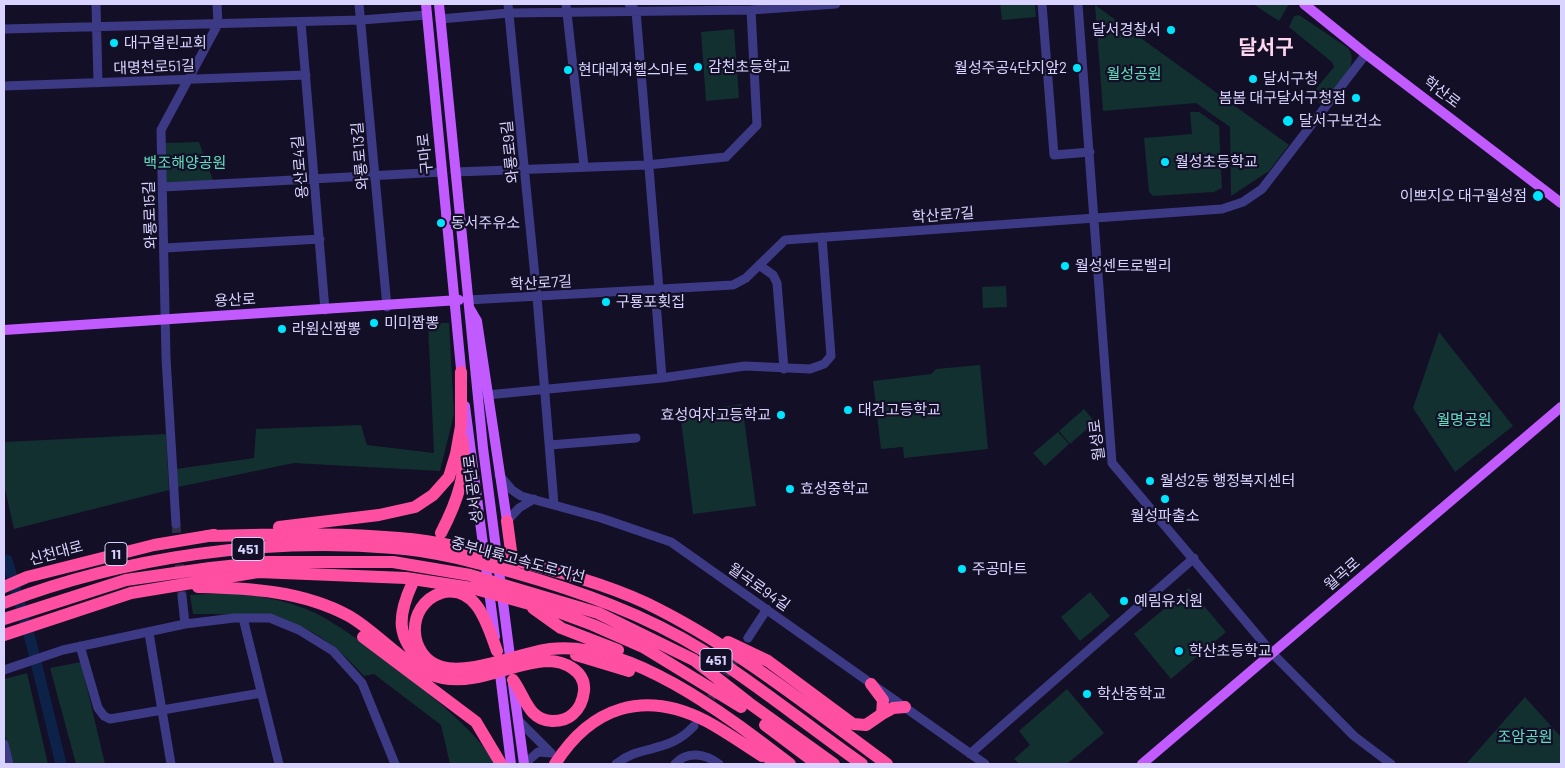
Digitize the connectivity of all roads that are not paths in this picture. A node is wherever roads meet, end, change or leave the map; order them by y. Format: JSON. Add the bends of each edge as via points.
{"nodes":[{"id":1,"x":96,"y":4,"type":"edge"},
{"id":2,"x":217,"y":4,"type":"edge"},
{"id":3,"x":360,"y":4,"type":"edge"},
{"id":4,"x":426,"y":4,"type":"edge"},
{"id":5,"x":439,"y":4,"type":"edge"},
{"id":6,"x":629,"y":4,"type":"edge"},
{"id":7,"x":836,"y":4,"type":"edge"},
{"id":8,"x":1042,"y":4,"type":"edge"},
{"id":9,"x":1078,"y":4,"type":"edge"},
{"id":10,"x":1304,"y":4,"type":"edge"},
{"id":11,"x":689,"y":7,"type":"edge"},
{"id":12,"x":1316,"y":7,"type":"edge"},
{"id":13,"x":508,"y":8,"type":"edge"},
{"id":14,"x":566,"y":8,"type":"edge"},
{"id":15,"x":752,"y":10,"type":"junction"},
{"id":16,"x":636,"y":11,"type":"junction"},
{"id":17,"x":427,"y":15,"type":"junction"},
{"id":18,"x":440,"y":19,"type":"junction"},
{"id":19,"x":361,"y":20,"type":"junction"},
{"id":20,"x":301,"y":22,"type":"junction"},
{"id":21,"x":218,"y":24,"type":"junction"},
{"id":22,"x":97,"y":27,"type":"junction"},
{"id":23,"x":4,"y":29,"type":"edge"},
{"id":24,"x":1366,"y":54,"type":"junction"},
{"id":25,"x":306,"y":75,"type":"junction"},
{"id":26,"x":188,"y":80,"type":"junction"},
{"id":27,"x":98,"y":83,"type":"junction"},
{"id":28,"x":4,"y":86,"type":"edge"},
{"id":29,"x":1090,"y":152,"type":"junction"},
{"id":30,"x":647,"y":165,"type":"junction"},
{"id":31,"x":584,"y":166,"type":"junction"},
{"id":32,"x":526,"y":169,"type":"junction"},
{"id":33,"x":442,"y":172,"type":"junction"},
{"id":34,"x":455,"y":172,"type":"junction"},
{"id":35,"x":375,"y":177,"type":"junction"},
{"id":36,"x":315,"y":180,"type":"junction"},
{"id":37,"x":163,"y":187,"type":"junction"},
{"id":38,"x":1561,"y":202,"type":"edge"},
{"id":39,"x":1094,"y":219,"type":"junction"},
{"id":40,"x":822,"y":238,"type":"junction"},
{"id":41,"x":320,"y":239,"type":"junction"},
{"id":42,"x":165,"y":248,"type":"junction"},
{"id":43,"x":759,"y":265,"type":"junction"},
{"id":44,"x":657,"y":290,"type":"junction"},
{"id":45,"x":537,"y":297,"type":"junction"},
{"id":46,"x":454,"y":301,"type":"junction"},
{"id":47,"x":468,"y":303,"type":"junction"},
{"id":48,"x":387,"y":307,"type":"junction"},
{"id":49,"x":325,"y":310,"type":"junction"},
{"id":50,"x":166,"y":319,"type":"junction"},
{"id":51,"x":4,"y":330,"type":"edge"},
{"id":52,"x":784,"y":369,"type":"junction"},
{"id":53,"x":461,"y":372,"type":"junction"},
{"id":54,"x":662,"y":378,"type":"junction"},
{"id":55,"x":545,"y":390,"type":"junction"},
{"id":56,"x":487,"y":395,"type":"junction"},
{"id":57,"x":1561,"y":407,"type":"edge"},
{"id":58,"x":461,"y":426,"type":"junction"},
{"id":59,"x":636,"y":438,"type":"dead end"},
{"id":60,"x":550,"y":444,"type":"junction"},
{"id":61,"x":499,"y":475,"type":"junction"},
{"id":62,"x":534,"y":500,"type":"junction"},
{"id":63,"x":554,"y":504,"type":"junction"},
{"id":64,"x":507,"y":521,"type":"junction"},
{"id":65,"x":176,"y":524,"type":"tunnel mouth"},
{"id":66,"x":441,"y":533,"type":"dead end"},
{"id":67,"x":206,"y":536,"type":"junction"},
{"id":68,"x":468,"y":554,"type":"junction"},
{"id":69,"x":1194,"y":558,"type":"junction"},
{"id":70,"x":412,"y":584,"type":"dead end"},
{"id":71,"x":163,"y":587,"type":"junction"},
{"id":72,"x":4,"y":588,"type":"edge"},
{"id":73,"x":182,"y":596,"type":"tunnel mouth"},
{"id":74,"x":4,"y":603,"type":"edge"},
{"id":75,"x":646,"y":603,"type":"junction"},
{"id":76,"x":324,"y":606,"type":"junction"},
{"id":77,"x":557,"y":606,"type":"junction"},
{"id":78,"x":767,"y":609,"type":"junction"},
{"id":79,"x":4,"y":618,"type":"edge"},
{"id":80,"x":243,"y":618,"type":"junction"},
{"id":81,"x":185,"y":624,"type":"junction"},
{"id":82,"x":8,"y":633,"type":"edge"},
{"id":83,"x":149,"y":633,"type":"junction"},
{"id":84,"x":748,"y":638,"type":"tunnel mouth"},
{"id":85,"x":80,"y":646,"type":"junction"},
{"id":86,"x":497,"y":652,"type":"junction"},
{"id":87,"x":1273,"y":654,"type":"junction"},
{"id":88,"x":528,"y":660,"type":"junction"},
{"id":89,"x":8,"y":668,"type":"edge"},
{"id":90,"x":484,"y":670,"type":"junction"},
{"id":91,"x":513,"y":680,"type":"junction"},
{"id":92,"x":871,"y":684,"type":"junction"},
{"id":93,"x":261,"y":693,"type":"junction"},
{"id":94,"x":905,"y":707,"type":"junction"},
{"id":95,"x":161,"y":709,"type":"junction"},
{"id":96,"x":882,"y":714,"type":"junction"},
{"id":97,"x":518,"y":721,"type":"junction"},
{"id":98,"x":694,"y":726,"type":"tunnel mouth"},
{"id":99,"x":4,"y":744,"type":"edge"},
{"id":100,"x":970,"y":754,"type":"junction"},
{"id":101,"x":9,"y":764,"type":"edge"},
{"id":102,"x":170,"y":764,"type":"edge"},
{"id":103,"x":279,"y":764,"type":"edge"},
{"id":104,"x":395,"y":764,"type":"edge"},
{"id":105,"x":501,"y":764,"type":"edge"},
{"id":106,"x":511,"y":764,"type":"edge"},
{"id":107,"x":526,"y":764,"type":"edge"},
{"id":108,"x":561,"y":764,"type":"edge"},
{"id":109,"x":616,"y":764,"type":"edge"},
{"id":110,"x":675,"y":764,"type":"edge"},
{"id":111,"x":719,"y":764,"type":"edge"},
{"id":112,"x":775,"y":764,"type":"edge"},
{"id":113,"x":791,"y":764,"type":"edge"},
{"id":114,"x":817,"y":764,"type":"edge"},
{"id":115,"x":834,"y":764,"type":"edge"},
{"id":116,"x":862,"y":764,"type":"edge"},
{"id":117,"x":887,"y":764,"type":"edge"},
{"id":118,"x":985,"y":764,"type":"edge"},
{"id":119,"x":1142,"y":764,"type":"edge"},
{"id":120,"x":1391,"y":764,"type":"edge"}],
"edges":[{"from":1,"to":22,"type":"street"},
{"from":2,"to":21,"type":"street"},
{"from":3,"to":19,"type":"street","name":"와룡로13길"},
{"from":4,"to":17,"type":"main road","name":"구마로"},
{"from":5,"to":18,"type":"main road","name":"구마로"},
{"from":6,"to":16,"type":"street"},
{"from":7,"to":15,"type":"street"},
{"from":8,"to":29,"type":"street","via":[[1054,155]]},
{"from":9,"to":29,"type":"street","name":"월성로"},
{"from":10,"to":12,"type":"main road","name":"학산로"},
{"from":11,"to":15,"type":"street"},
{"from":11,"to":16,"type":"street"},
{"from":12,"to":24,"type":"main road","name":"학산로"},
{"from":13,"to":14,"type":"street"},
{"from":13,"to":18,"type":"street"},
{"from":13,"to":32,"type":"street","name":"와룡로9길"},
{"from":14,"to":16,"type":"street"},
{"from":14,"to":31,"type":"street"},
{"from":15,"to":30,"type":"street","via":[[757,125],[726,157]]},
{"from":16,"to":30,"type":"street"},
{"from":17,"to":19,"type":"street"},
{"from":17,"to":33,"type":"main road","name":"구마로"},
{"from":18,"to":34,"type":"main road","name":"구마로"},
{"from":19,"to":20,"type":"street"},
{"from":19,"to":35,"type":"street","name":"와룡로13길"},
{"from":20,"to":21,"type":"street"},
{"from":20,"to":25,"type":"street","name":"용산로4길"},
{"from":21,"to":22,"type":"street"},
{"from":21,"to":26,"type":"street","name":"와룡로15길"},
{"from":22,"to":23,"type":"street"},
{"from":22,"to":27,"type":"street"},
{"from":24,"to":38,"type":"main road","name":"학산로"},
{"from":24,"to":39,"type":"street","name":"학산로7길","via":[[1262,189],[1243,202],[1200,212]]},
{"from":25,"to":26,"type":"street","name":"대명천로51길"},
{"from":25,"to":36,"type":"street","name":"용산로4길"},
{"from":26,"to":27,"type":"street","name":"대명천로51길"},
{"from":26,"to":37,"type":"street","name":"와룡로15길","via":[[161,130]]},
{"from":27,"to":28,"type":"street","name":"대명천로51길"},
{"from":29,"to":39,"type":"street","name":"월성로"},
{"from":30,"to":31,"type":"street"},
{"from":30,"to":44,"type":"street"},
{"from":31,"to":32,"type":"street"},
{"from":32,"to":34,"type":"street"},
{"from":32,"to":45,"type":"street","name":"와룡로9길"},
{"from":33,"to":35,"type":"street"},
{"from":33,"to":46,"type":"main road","name":"구마로"},
{"from":34,"to":47,"type":"main road","name":"구마로"},
{"from":35,"to":36,"type":"street"},
{"from":35,"to":48,"type":"street","name":"와룡로13길"},
{"from":36,"to":37,"type":"street"},
{"from":36,"to":41,"type":"street","name":"용산로4길"},
{"from":37,"to":42,"type":"street","name":"와룡로15길"},
{"from":39,"to":40,"type":"street","name":"학산로7길"},
{"from":39,"to":69,"type":"street","name":"월성로","via":[[1112,463]]},
{"from":40,"to":43,"type":"street","name":"학산로7길","via":[[786,240]]},
{"from":40,"to":52,"type":"street","via":[[831,356],[824,364],[810,369]]},
{"from":41,"to":42,"type":"street"},
{"from":41,"to":49,"type":"street","name":"용산로4길"},
{"from":42,"to":50,"type":"street","name":"와룡로15길"},
{"from":43,"to":44,"type":"street","name":"학산로7길","via":[[733,285]]},
{"from":43,"to":52,"type":"street","via":[[773,275],[777,283]]},
{"from":44,"to":45,"type":"street","name":"학산로7길"},
{"from":44,"to":54,"type":"street"},
{"from":45,"to":47,"type":"street","name":"학산로7길"},
{"from":45,"to":55,"type":"street","name":"와룡로9길"},
{"from":46,"to":47,"type":"main road","name":"용산로"},
{"from":46,"to":48,"type":"main road","name":"용산로"},
{"from":46,"to":53,"type":"main road","name":"성서공단로"},
{"from":47,"to":56,"type":"main road","via":[[477,321]]},
{"from":47,"to":91,"type":"main road","name":"성서공단로"},
{"from":48,"to":49,"type":"main road","name":"용산로"},
{"from":49,"to":50,"type":"main road","name":"용산로"},
{"from":50,"to":51,"type":"main road","name":"용산로"},
{"from":50,"to":65,"type":"street","name":"와룡로15길"},
{"from":52,"to":54,"type":"street","via":[[745,366]]},
{"from":53,"to":58,"type":"highway"},
{"from":53,"to":86,"type":"main road","name":"성서공단로"},
{"from":54,"to":55,"type":"street"},
{"from":55,"to":56,"type":"street"},
{"from":55,"to":60,"type":"street","name":"와룡로9길"},
{"from":56,"to":61,"type":"main road"},
{"from":57,"to":87,"type":"main road","name":"월곡로"},
{"from":58,"to":66,"type":"highway","via":[[466,459],[456,504]]},
{"from":58,"to":67,"type":"highway","via":[[449,477],[433,495],[415,507],[379,515]]},
{"from":59,"to":60,"type":"street"},
{"from":60,"to":63,"type":"street","name":"와룡로9길"},
{"from":61,"to":62,"type":"street","name":"월곡로94길","via":[[512,490]]},
{"from":61,"to":64,"type":"main road"},
{"from":62,"to":63,"type":"street","name":"월곡로94길"},
{"from":62,"to":64,"type":"street","via":[[519,508]]},
{"from":63,"to":78,"type":"street","name":"월곡로94길","via":[[672,542]]},
{"from":64,"to":113,"type":"highway","via":[[513,568],[530,606],[561,628],[594,639],[678,677],[730,708]]},
{"from":67,"to":68,"type":"highway","via":[[306,534],[399,538]]},
{"from":67,"to":72,"type":"highway","name":"신천대로","number":"11","via":[[169,541],[27,577]]},
{"from":68,"to":74,"type":"highway","name":"중부내륙고속도로지선","number":"451","via":[[321,545],[268,547],[123,567]]},
{"from":68,"to":75,"type":"highway","via":[[554,570]]},
{"from":68,"to":116,"type":"highway","name":"중부내륙고속도로지선","number":"451","via":[[630,613],[703,651]]},
{"from":69,"to":87,"type":"street","name":"월성로"},
{"from":69,"to":100,"type":"street"},
{"from":70,"to":90,"type":"highway","via":[[400,620],[404,637],[414,655],[429,670],[445,674],[464,675]]},
{"from":71,"to":76,"type":"highway","via":[[245,588],[276,592]]},
{"from":71,"to":77,"type":"highway","via":[[258,572],[406,578]]},
{"from":71,"to":82,"type":"highway","via":[[131,593]]},
{"from":73,"to":81,"type":"street"},
{"from":75,"to":96,"type":"highway","via":[[768,661],[853,724],[866,725]]},
{"from":75,"to":117,"type":"highway","via":[[716,641]]},
{"from":76,"to":90,"type":"highway","via":[[350,616],[427,674],[444,679],[465,678]]},
{"from":76,"to":105,"type":"highway","via":[[476,722]]},
{"from":77,"to":79,"type":"highway","name":"중부내륙고속도로지선","number":"451","via":[[470,575],[393,562],[267,562],[126,580]]},
{"from":77,"to":114,"type":"highway","via":[[643,647],[735,702]]},
{"from":77,"to":115,"type":"highway","name":"중부내륙고속도로지선","number":"451","via":[[598,613],[694,660],[749,704]]},
{"from":78,"to":84,"type":"street"},
{"from":78,"to":92,"type":"street","name":"월곡로94길"},
{"from":80,"to":81,"type":"street"},
{"from":80,"to":93,"type":"street"},
{"from":80,"to":104,"type":"street","via":[[270,618],[299,630],[333,651],[362,683]]},
{"from":81,"to":83,"type":"street"},
{"from":83,"to":85,"type":"street"},
{"from":83,"to":95,"type":"street"},
{"from":85,"to":89,"type":"street"},
{"from":85,"to":95,"type":"street","via":[[98,708],[104,716],[110,718]]},
{"from":86,"to":90,"type":"highway","via":[[481,610],[464,594],[447,592],[428,597],[417,612],[416,640],[424,654],[442,667]]},
{"from":86,"to":106,"type":"main road","name":"성서공단로"},
{"from":87,"to":119,"type":"main road","name":"월곡로"},
{"from":87,"to":120,"type":"street","name":"월성로","via":[[1354,736]]},
{"from":88,"to":90,"type":"highway"},
{"from":88,"to":91,"type":"highway","via":[[568,664],[576,670],[584,686],[577,711],[554,721],[538,718]]},
{"from":88,"to":112,"type":"highway","via":[[548,655],[576,655],[628,671],[721,719]]},
{"from":88,"to":113,"type":"highway","via":[[549,649],[603,652],[674,685],[725,714]]},
{"from":91,"to":97,"type":"main road","name":"성서공단로"},
{"from":92,"to":94,"type":"street","name":"월곡로94길"},
{"from":92,"to":96,"type":"highway","via":[[883,700]]},
{"from":93,"to":95,"type":"street"},
{"from":93,"to":103,"type":"street"},
{"from":94,"to":96,"type":"highway","via":[[893,708]]},
{"from":94,"to":100,"type":"street","name":"월곡로94길"},
{"from":95,"to":102,"type":"street"},
{"from":97,"to":107,"type":"main road","name":"성서공단로"},
{"from":97,"to":107,"type":"street","via":[[551,753],[538,752]]},
{"from":98,"to":109,"type":"street","via":[[676,742],[635,753]]},
{"from":99,"to":101,"type":"street"},
{"from":100,"to":118,"type":"street","name":"월곡로94길"},
{"from":108,"to":112,"type":"highway","via":[[566,746],[579,732],[608,714],[645,705],[662,706],[694,716]]},
{"from":110,"to":111,"type":"street","via":[[688,755],[711,758]]}]}
